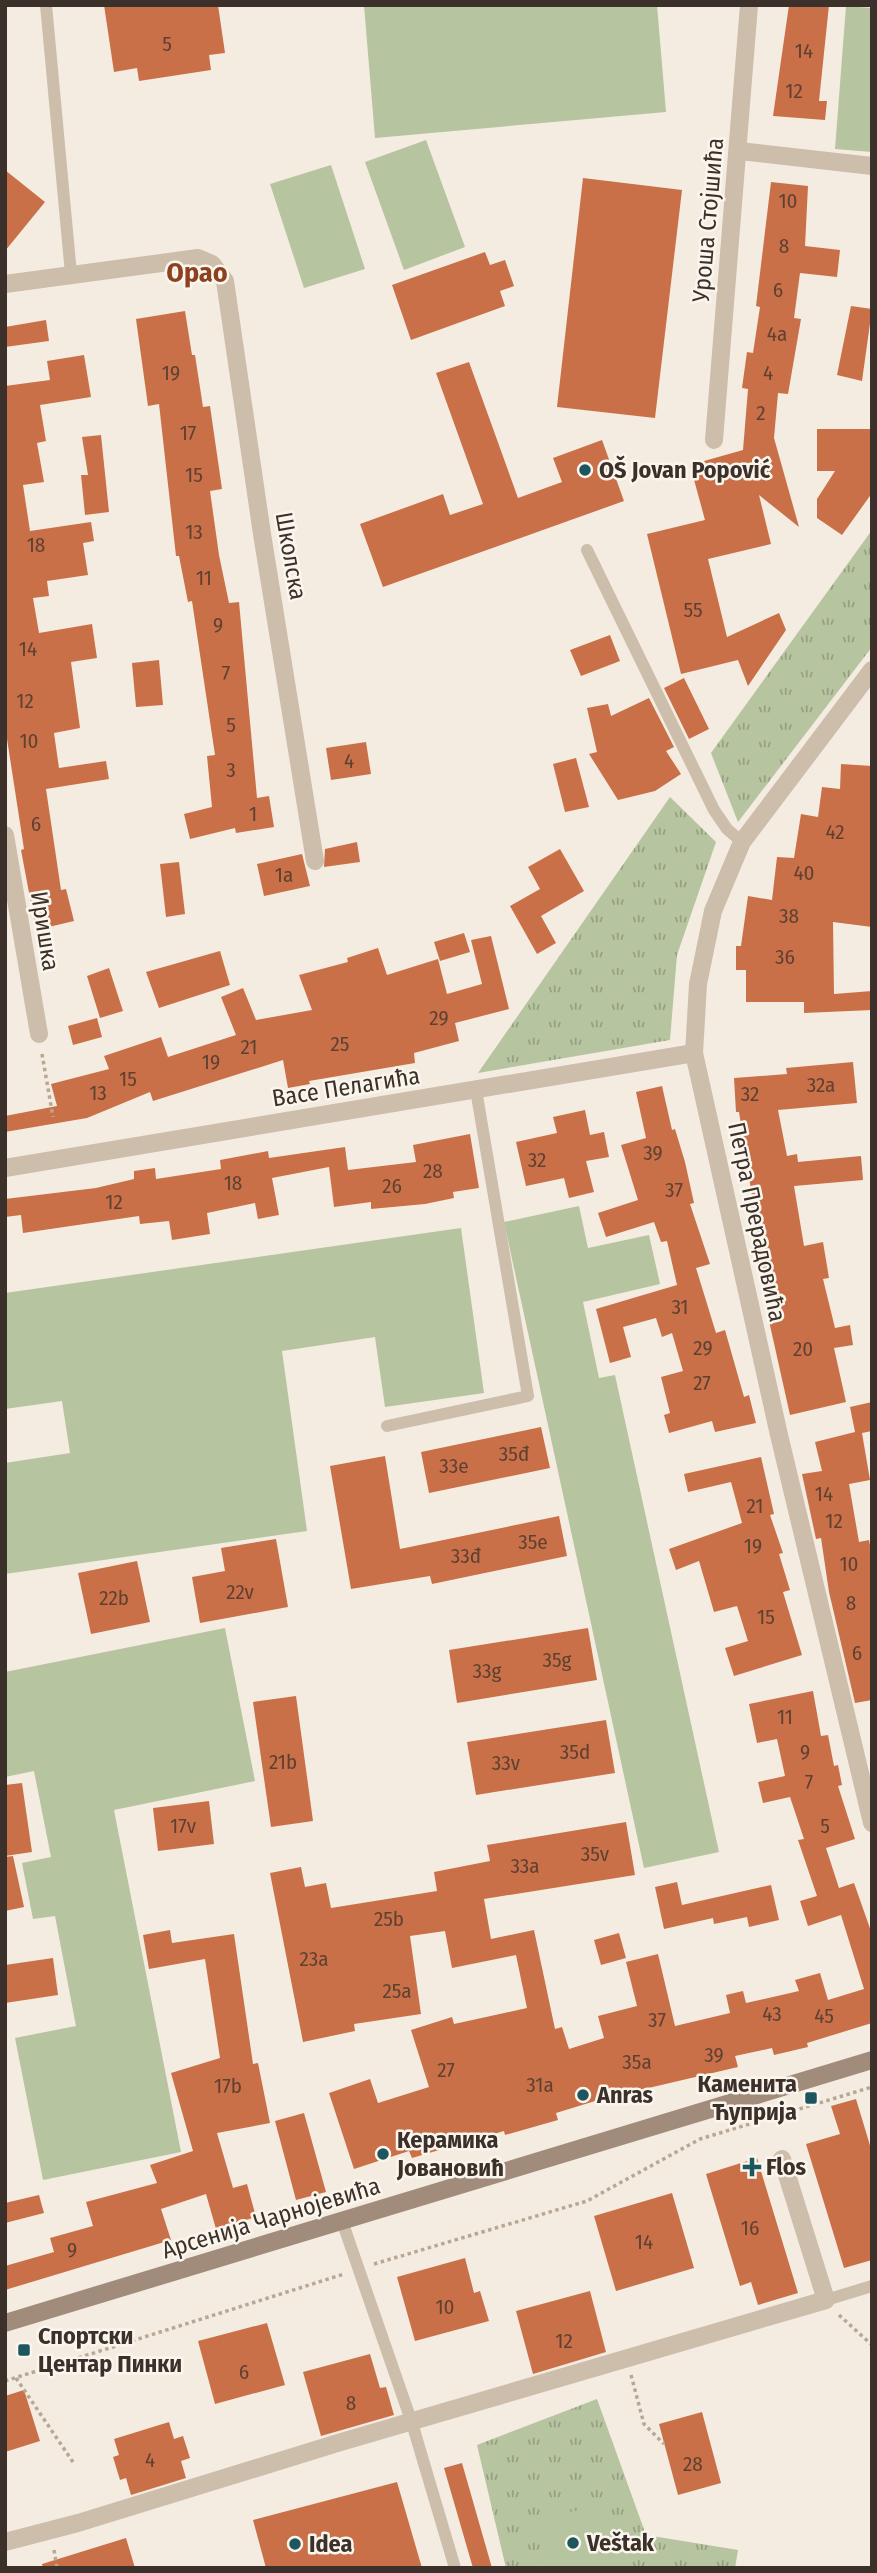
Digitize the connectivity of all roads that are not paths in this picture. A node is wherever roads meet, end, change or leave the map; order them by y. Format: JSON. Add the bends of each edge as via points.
{"nodes":[{"id":1,"x":46,"y":5,"type":"edge"},
{"id":2,"x":749,"y":5,"type":"edge"},
{"id":3,"x":740,"y":151,"type":"junction"},
{"id":4,"x":872,"y":166,"type":"edge"},
{"id":5,"x":71,"y":274,"type":"junction"},
{"id":6,"x":5,"y":284,"type":"edge"},
{"id":7,"x":714,"y":440,"type":"dead end"},
{"id":8,"x":587,"y":550,"type":"dead end"},
{"id":9,"x":872,"y":670,"type":"edge"},
{"id":10,"x":5,"y":835,"type":"edge"},
{"id":11,"x":742,"y":842,"type":"junction"},
{"id":12,"x":315,"y":860,"type":"dead end"},
{"id":13,"x":39,"y":1034,"type":"road end"},
{"id":14,"x":694,"y":1052,"type":"junction"},
{"id":15,"x":476,"y":1090,"type":"junction"},
{"id":16,"x":5,"y":1168,"type":"edge"},
{"id":17,"x":387,"y":1426,"type":"dead end"},
{"id":18,"x":872,"y":1824,"type":"edge"},
{"id":19,"x":872,"y":2060,"type":"edge"},
{"id":20,"x":782,"y":2159,"type":"dead end"},
{"id":21,"x":342,"y":2221,"type":"junction"},
{"id":22,"x":872,"y":2286,"type":"edge"},
{"id":23,"x":826,"y":2300,"type":"junction"},
{"id":24,"x":5,"y":2323,"type":"edge"},
{"id":25,"x":412,"y":2423,"type":"junction"},
{"id":26,"x":5,"y":2542,"type":"edge"},
{"id":27,"x":455,"y":2568,"type":"edge"}],
"edges":[{"from":1,"to":5,"type":"lane"},
{"from":2,"to":3,"type":"street","name":"Уроша Стојшића"},
{"from":3,"to":4,"type":"street"},
{"from":3,"to":7,"type":"street","name":"Уроша Стојшића"},
{"from":5,"to":6,"type":"street"},
{"from":5,"to":12,"type":"street","name":"Школска","via":[[198,258],[212,264],[225,281]]},
{"from":8,"to":11,"type":"lane","via":[[714,810]]},
{"from":9,"to":11,"type":"street","name":"Петра Прерадовића"},
{"from":10,"to":13,"type":"street","name":"Иришка"},
{"from":11,"to":14,"type":"street","name":"Петра Прерадовића","via":[[713,911],[698,984]]},
{"from":14,"to":15,"type":"street","name":"Васе Пелагића"},
{"from":14,"to":18,"type":"street","name":"Петра Прерадовића"},
{"from":15,"to":16,"type":"street","name":"Васе Пелагића"},
{"from":15,"to":17,"type":"lane","via":[[528,1396]]},
{"from":19,"to":21,"type":"main road","name":"Арсенија Чарнојевића"},
{"from":20,"to":23,"type":"street"},
{"from":21,"to":24,"type":"main road","name":"Арсенија Чарнојевића"},
{"from":21,"to":25,"type":"lane"},
{"from":22,"to":23,"type":"lane"},
{"from":23,"to":25,"type":"street"},
{"from":25,"to":26,"type":"street"},
{"from":25,"to":27,"type":"lane"}]}
